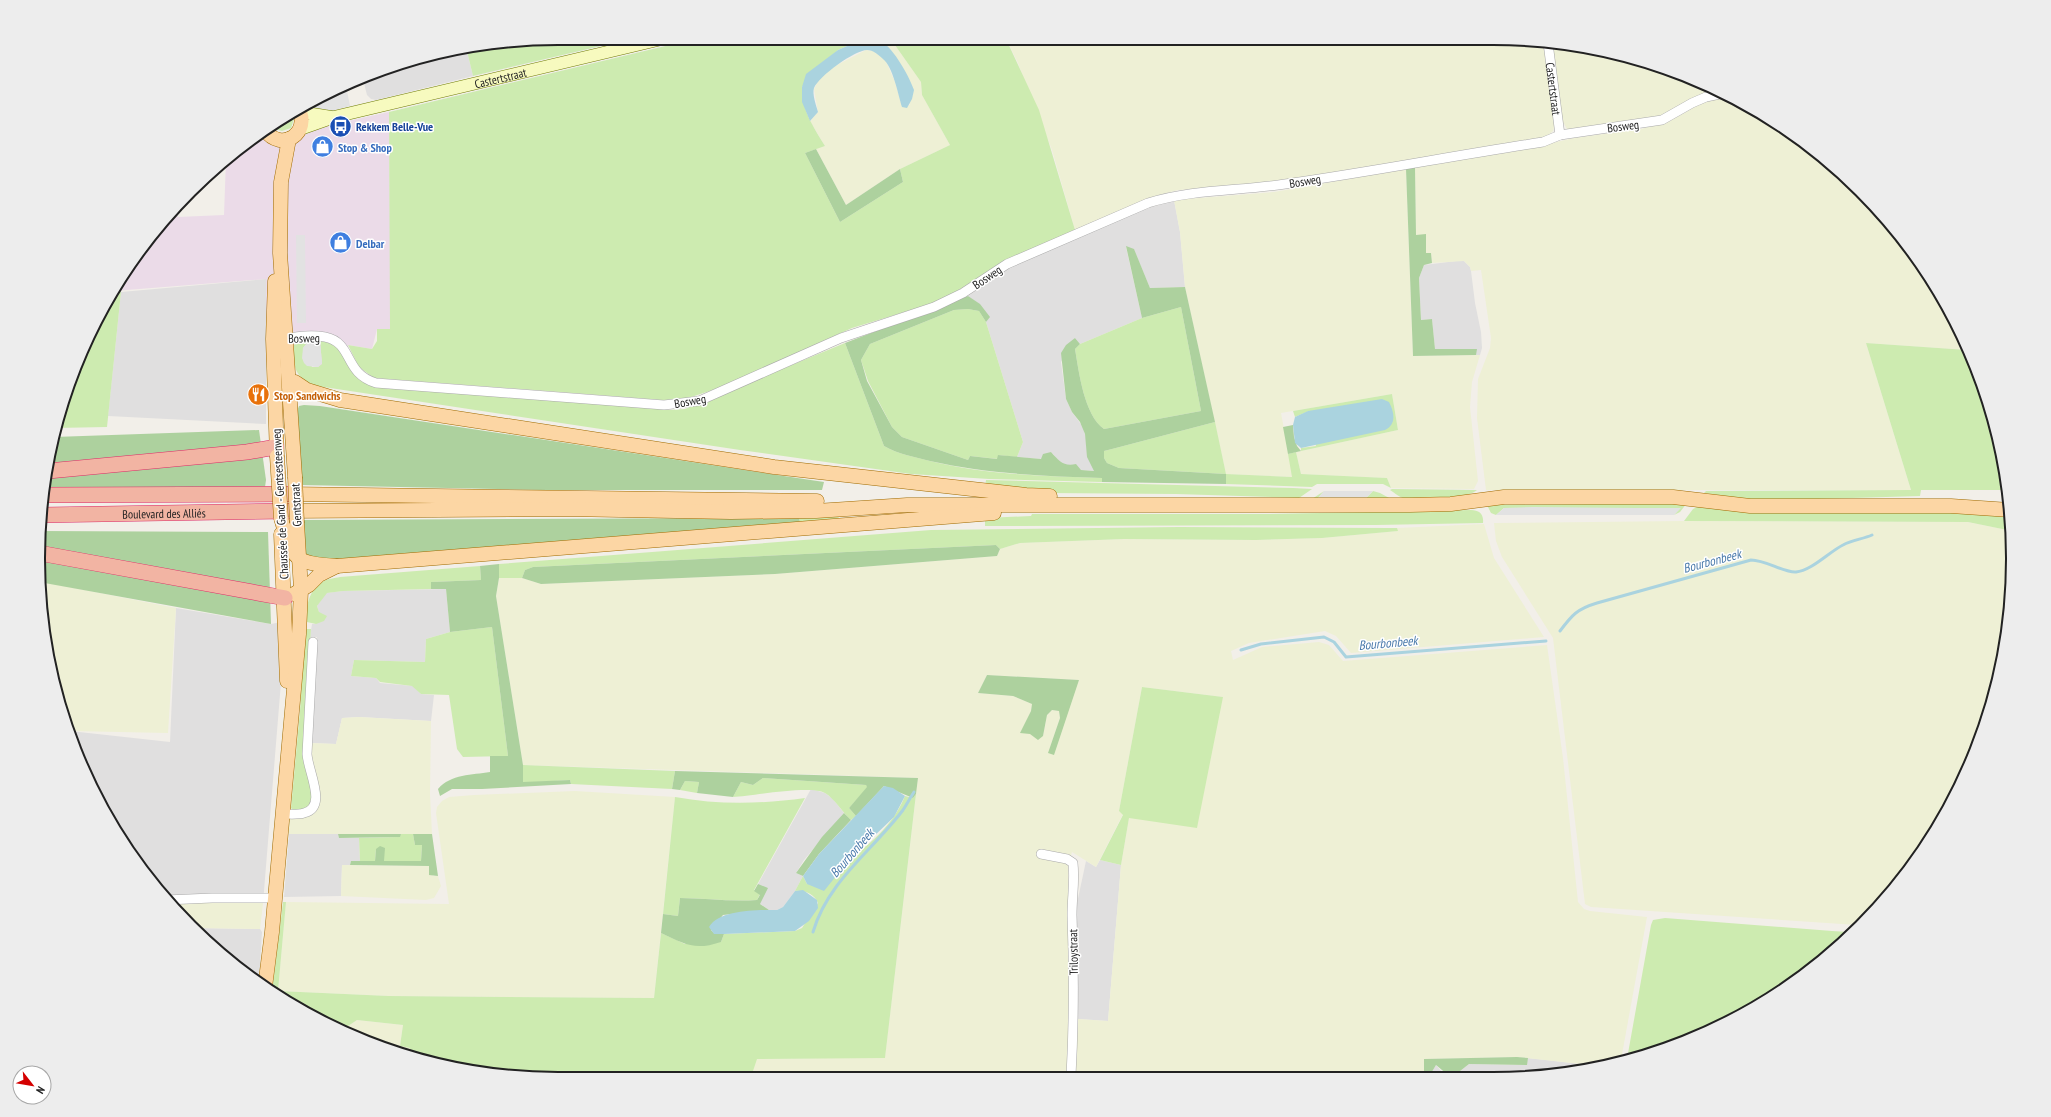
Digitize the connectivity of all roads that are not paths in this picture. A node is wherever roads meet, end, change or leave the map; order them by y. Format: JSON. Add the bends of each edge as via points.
{"nodes":[{"id":1,"x":637,"y":45,"type":"edge"},
{"id":2,"x":1549,"y":48,"type":"edge"},
{"id":3,"x":1714,"y":95,"type":"edge"},
{"id":4,"x":307,"y":112,"type":"edge"},
{"id":5,"x":300,"y":115,"type":"edge"},
{"id":6,"x":334,"y":117,"type":"junction"},
{"id":7,"x":300,"y":129,"type":"junction"},
{"id":8,"x":270,"y":134,"type":"edge"},
{"id":9,"x":1560,"y":135,"type":"junction"},
{"id":10,"x":289,"y":139,"type":"junction"},
{"id":11,"x":281,"y":182,"type":"junction"},
{"id":12,"x":280,"y":339,"type":"junction"},
{"id":13,"x":289,"y":383,"type":"junction"},
{"id":14,"x":340,"y":400,"type":"junction"},
{"id":15,"x":289,"y":403,"type":"junction"},
{"id":16,"x":276,"y":420,"type":"junction"},
{"id":17,"x":283,"y":454,"type":"junction"},
{"id":18,"x":53,"y":471,"type":"edge"},
{"id":19,"x":287,"y":494,"type":"joint"},
{"id":20,"x":49,"y":495,"type":"edge"},
{"id":21,"x":2003,"y":502,"type":"edge"},
{"id":22,"x":907,"y":505,"type":"junction"},
{"id":23,"x":1098,"y":505,"type":"junction"},
{"id":24,"x":1950,"y":506,"type":"junction"},
{"id":25,"x":2004,"y":510,"type":"edge"},
{"id":26,"x":47,"y":515,"type":"edge"},
{"id":27,"x":284,"y":515,"type":"junction"},
{"id":28,"x":292,"y":551,"type":"junction"},
{"id":29,"x":45,"y":553,"type":"edge"},
{"id":30,"x":337,"y":566,"type":"junction"},
{"id":31,"x":300,"y":590,"type":"junction"},
{"id":32,"x":284,"y":598,"type":"junction"},
{"id":33,"x":313,"y":642,"type":"dead end"},
{"id":34,"x":288,"y":756,"type":"junction"},
{"id":35,"x":282,"y":814,"type":"junction"},
{"id":36,"x":1041,"y":854,"type":"dead end"},
{"id":37,"x":276,"y":898,"type":"junction"},
{"id":38,"x":174,"y":900,"type":"edge"},
{"id":39,"x":266,"y":980,"type":"edge"},
{"id":40,"x":1071,"y":1072,"type":"edge"}],
"edges":[{"from":1,"to":6,"type":"main road","name":"Castertstraat"},
{"from":2,"to":9,"type":"street","name":"Castertstraat"},
{"from":3,"to":9,"type":"street","name":"Bosweg","via":[[1662,120]]},
{"from":4,"to":6,"type":"main road","name":"Castertstraat"},
{"from":5,"to":7,"type":"main road"},
{"from":6,"to":7,"type":"main road","name":"Castertstraat"},
{"from":7,"to":10,"type":"main road"},
{"from":8,"to":10,"type":"main road"},
{"from":8,"to":11,"type":"main road"},
{"from":9,"to":12,"type":"street","name":"Bosweg","via":[[1543,142],[1285,185],[1176,194],[1162,198],[1007,264],[963,293],[934,307],[841,338],[714,396],[683,404],[376,383],[360,376],[336,341],[312,336]]},
{"from":10,"to":11,"type":"main road"},
{"from":11,"to":12,"type":"main road","name":"Chaussée de Gand - Gentsesteenweg","via":[[280,253],[275,276]]},
{"from":12,"to":13,"type":"main road","name":"Gentstraat"},
{"from":12,"to":16,"type":"main road","name":"Chaussée de Gand - Gentsesteenweg"},
{"from":13,"to":14,"type":"main road","via":[[295,382],[307,390]]},
{"from":13,"to":15,"type":"main road","name":"Gentstraat"},
{"from":14,"to":15,"type":"main road","via":[[303,399]]},
{"from":14,"to":23,"type":"main road","via":[[774,467],[1026,495],[1064,496]]},
{"from":15,"to":16,"type":"main road"},
{"from":15,"to":17,"type":"main road","name":"Gentstraat"},
{"from":16,"to":17,"type":"main road","name":"Chaussée de Gand - Gentsesteenweg"},
{"from":17,"to":18,"type":"highway","via":[[247,452]]},
{"from":17,"to":27,"type":"main road","name":"Chaussée de Gand - Gentsesteenweg","bridge":true},
{"from":17,"to":28,"type":"main road","name":"Gentstraat","bridge":true,"via":[[295,477]]},
{"from":19,"to":20,"type":"highway","name":"Boulevard des Alliés"},
{"from":19,"to":22,"type":"main road","via":[[889,502]]},
{"from":21,"to":24,"type":"main road"},
{"from":22,"to":23,"type":"main road"},
{"from":22,"to":27,"type":"main road","via":[[816,511],[564,509]]},
{"from":23,"to":24,"type":"main road","via":[[1404,505],[1451,504],[1504,497],[1629,496],[1693,498],[1750,506]]},
{"from":23,"to":30,"type":"main road","via":[[1071,511],[984,514]]},
{"from":24,"to":25,"type":"main road"},
{"from":26,"to":27,"type":"highway","name":"Boulevard des Alliés"},
{"from":27,"to":28,"type":"main road","name":"Chaussée de Gand - Gentsesteenweg"},
{"from":28,"to":30,"type":"main road","via":[[308,564]]},
{"from":28,"to":31,"type":"main road","name":"Gentstraat"},
{"from":28,"to":32,"type":"main road","name":"Chaussée de Gand - Gentsesteenweg"},
{"from":29,"to":32,"type":"highway"},
{"from":30,"to":31,"type":"main road","via":[[319,575]]},
{"from":31,"to":32,"type":"main road"},
{"from":31,"to":34,"type":"main road","name":"Gentstraat","via":[[299,634]]},
{"from":32,"to":34,"type":"main road","name":"Chaussée de Gand - Gentsesteenweg"},
{"from":33,"to":35,"type":"street","via":[[307,754],[317,802],[310,811],[303,814]]},
{"from":34,"to":35,"type":"main road"},
{"from":35,"to":37,"type":"main road"},
{"from":36,"to":40,"type":"street","name":"Triloystraat","via":[[1067,859],[1073,863],[1074,1026]]},
{"from":37,"to":38,"type":"street"},
{"from":37,"to":39,"type":"main road"}]}
